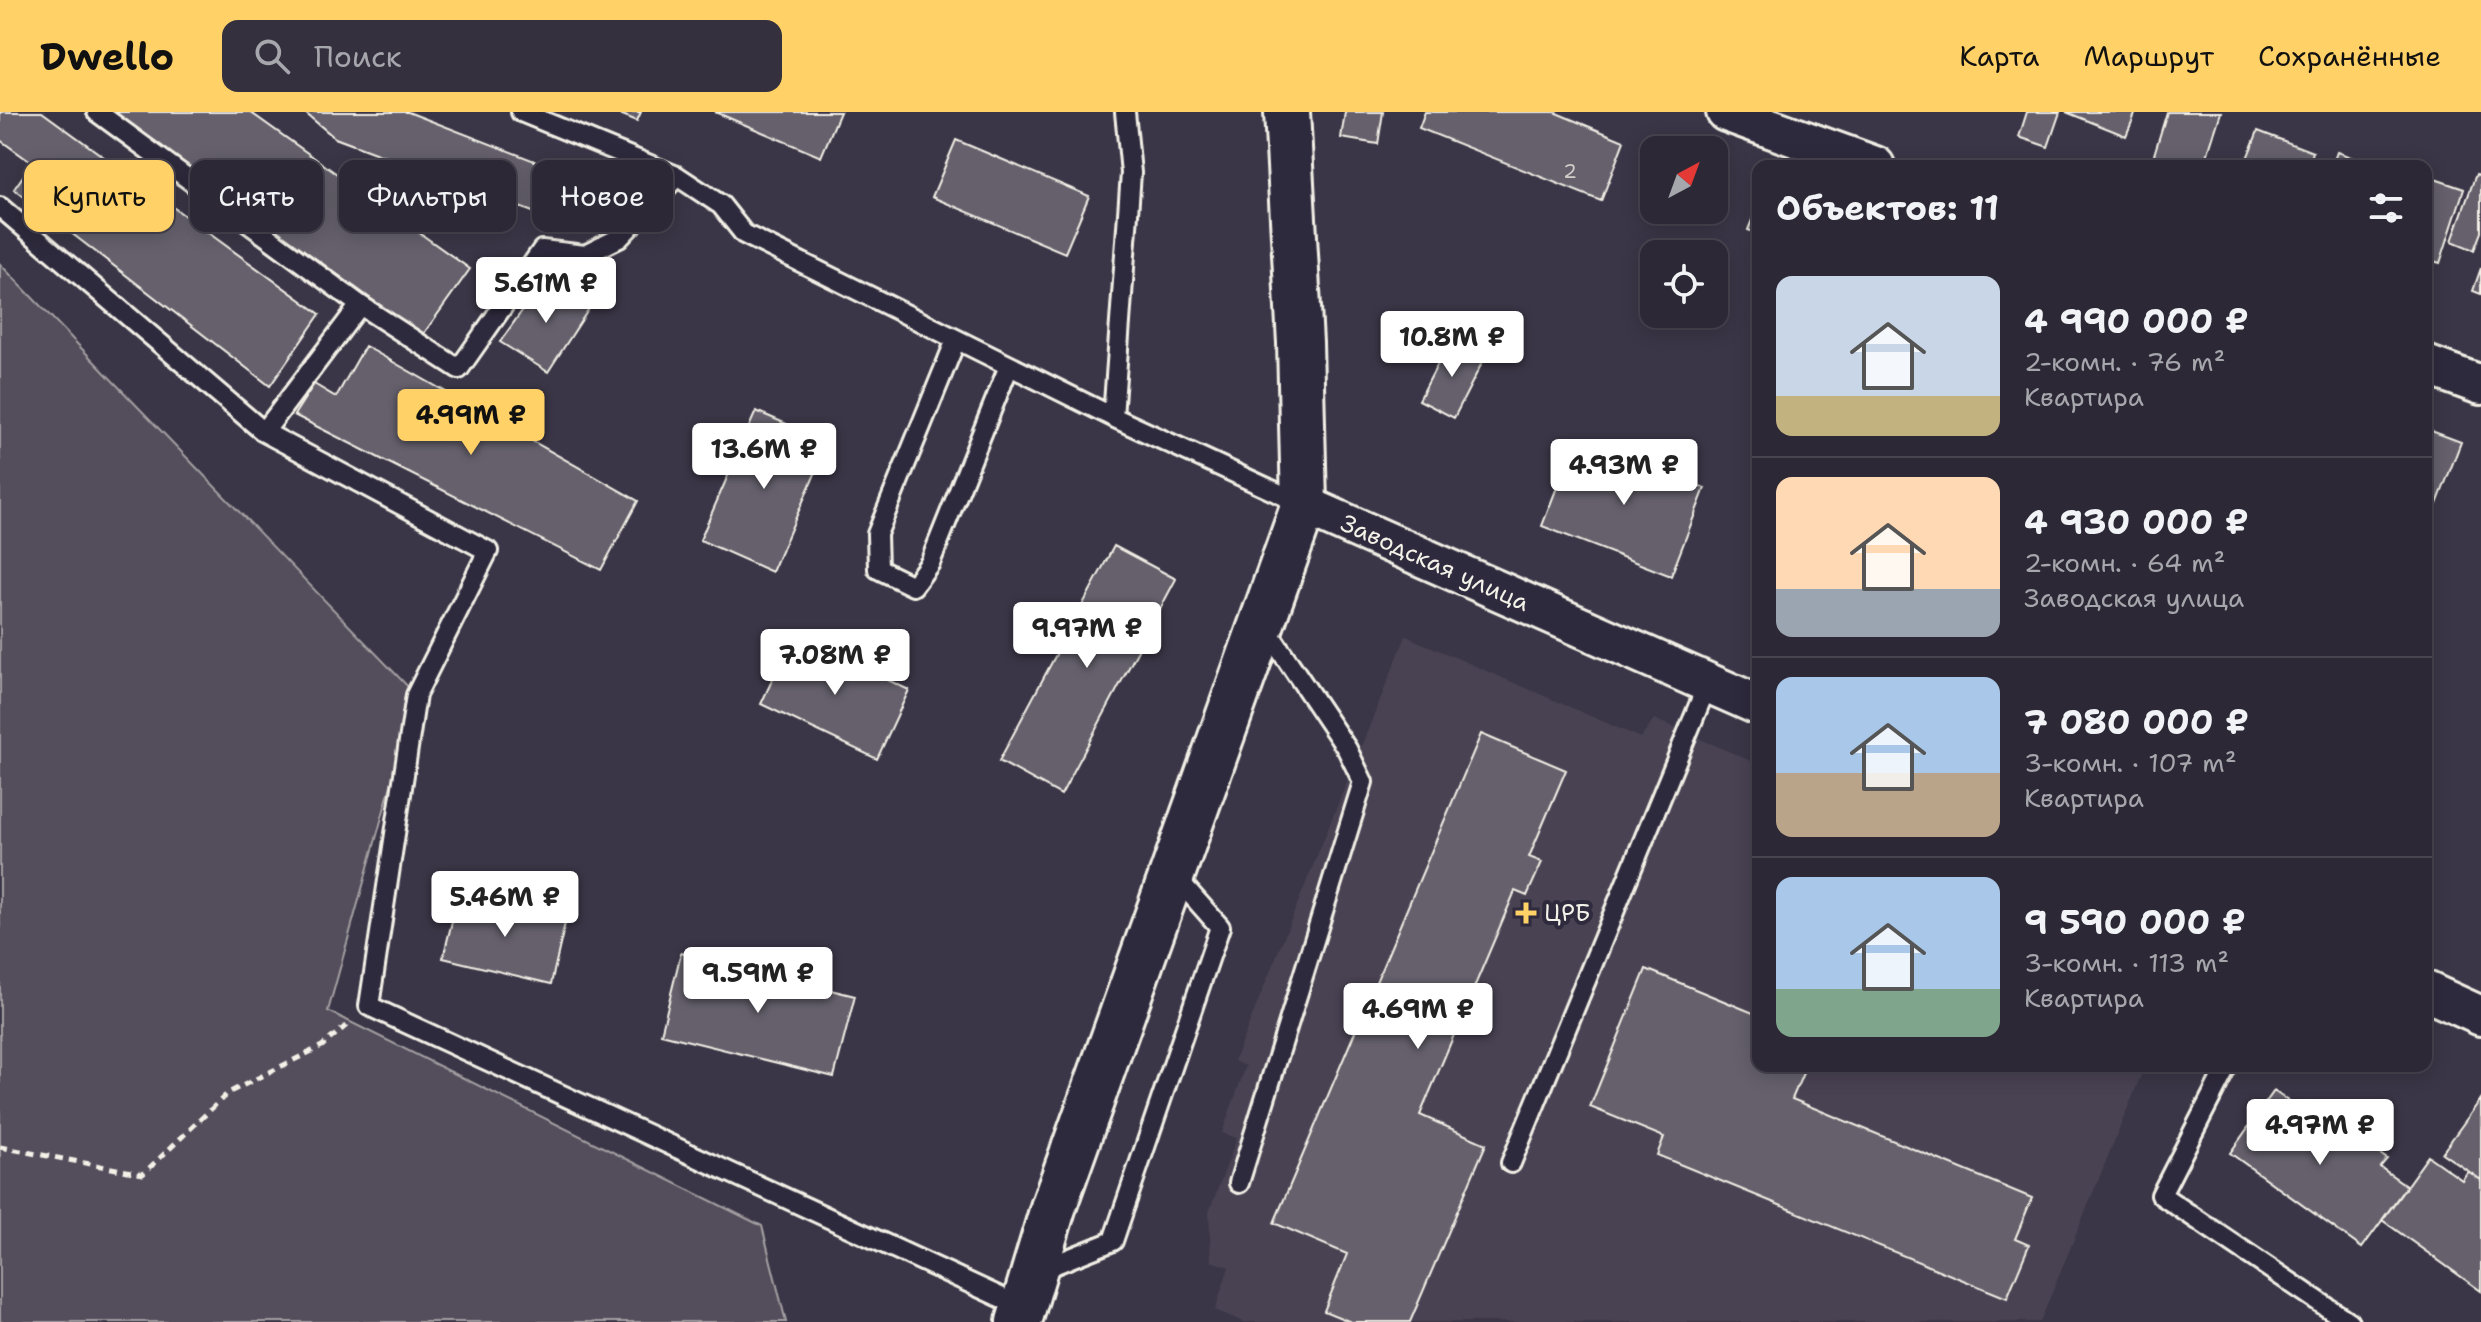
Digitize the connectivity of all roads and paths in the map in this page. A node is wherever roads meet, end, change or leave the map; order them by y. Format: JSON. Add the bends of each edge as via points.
{"nodes":[{"id":1,"x":97,"y":112,"type":"edge"},
{"id":2,"x":521,"y":112,"type":"edge"},
{"id":3,"x":1125,"y":112,"type":"edge"},
{"id":4,"x":1287,"y":112,"type":"edge"},
{"id":5,"x":1726,"y":112,"type":"edge"},
{"id":6,"x":1858,"y":160,"type":"edge"},
{"id":7,"x":677,"y":176,"type":"junction"},
{"id":8,"x":0,"y":207,"type":"edge"},
{"id":9,"x":360,"y":305,"type":"junction"},
{"id":10,"x":956,"y":340,"type":"junction"},
{"id":11,"x":1009,"y":366,"type":"junction"},
{"id":12,"x":2432,"y":367,"type":"edge"},
{"id":13,"x":2481,"y":385,"type":"edge"},
{"id":14,"x":1113,"y":417,"type":"junction"},
{"id":15,"x":264,"y":432,"type":"junction"},
{"id":16,"x":1304,"y":505,"type":"junction"},
{"id":17,"x":1263,"y":625,"type":"junction"},
{"id":18,"x":1708,"y":683,"type":"junction"},
{"id":19,"x":1752,"y":702,"type":"edge"},
{"id":20,"x":1173,"y":872,"type":"junction"},
{"id":21,"x":2432,"y":994,"type":"edge"},
{"id":22,"x":369,"y":1006,"type":"junction"},
{"id":23,"x":2481,"y":1016,"type":"edge"},
{"id":24,"x":2224,"y":1072,"type":"edge"},
{"id":25,"x":0,"y":1147,"type":"edge"},
{"id":26,"x":1511,"y":1163,"type":"dead end"},
{"id":27,"x":1239,"y":1183,"type":"dead end"},
{"id":28,"x":1026,"y":1301,"type":"edge"},
{"id":29,"x":2349,"y":1322,"type":"edge"}],
"edges":[{"from":1,"to":9,"type":"lane"},
{"from":2,"to":7,"type":"lane","name":"Заводская улица"},
{"from":3,"to":14,"type":"lane","via":[[1131,173]]},
{"from":4,"to":16,"type":"street"},
{"from":5,"to":6,"type":"street"},
{"from":7,"to":9,"type":"lane","via":[[619,238],[585,255],[542,250],[459,369]]},
{"from":7,"to":10,"type":"lane","name":"Заводская улица","via":[[721,205],[744,234]]},
{"from":8,"to":15,"type":"lane"},
{"from":9,"to":15,"type":"lane"},
{"from":10,"to":11,"type":"lane","name":"Заводская улица"},
{"from":10,"to":11,"type":"lane","via":[[877,534],[878,569],[913,586],[930,563]]},
{"from":11,"to":14,"type":"lane","name":"Заводская улица"},
{"from":12,"to":13,"type":"street"},
{"from":14,"to":16,"type":"lane","name":"Заводская улица"},
{"from":15,"to":22,"type":"lane","via":[[488,551],[416,695]]},
{"from":16,"to":17,"type":"street"},
{"from":16,"to":18,"type":"street","name":"Заводская улица"},
{"from":17,"to":20,"type":"street"},
{"from":17,"to":27,"type":"lane","via":[[1347,749],[1363,782]]},
{"from":18,"to":19,"type":"street","name":"Заводская улица"},
{"from":18,"to":26,"type":"lane"},
{"from":20,"to":28,"type":"street","via":[[1053,1208]]},
{"from":20,"to":28,"type":"lane","via":[[1220,927],[1113,1241]]},
{"from":21,"to":23,"type":"street"},
{"from":22,"to":25,"type":"path","via":[[322,1046],[228,1093],[143,1174]]},
{"from":22,"to":28,"type":"lane"},
{"from":24,"to":29,"type":"lane","via":[[2161,1195]]}]}
